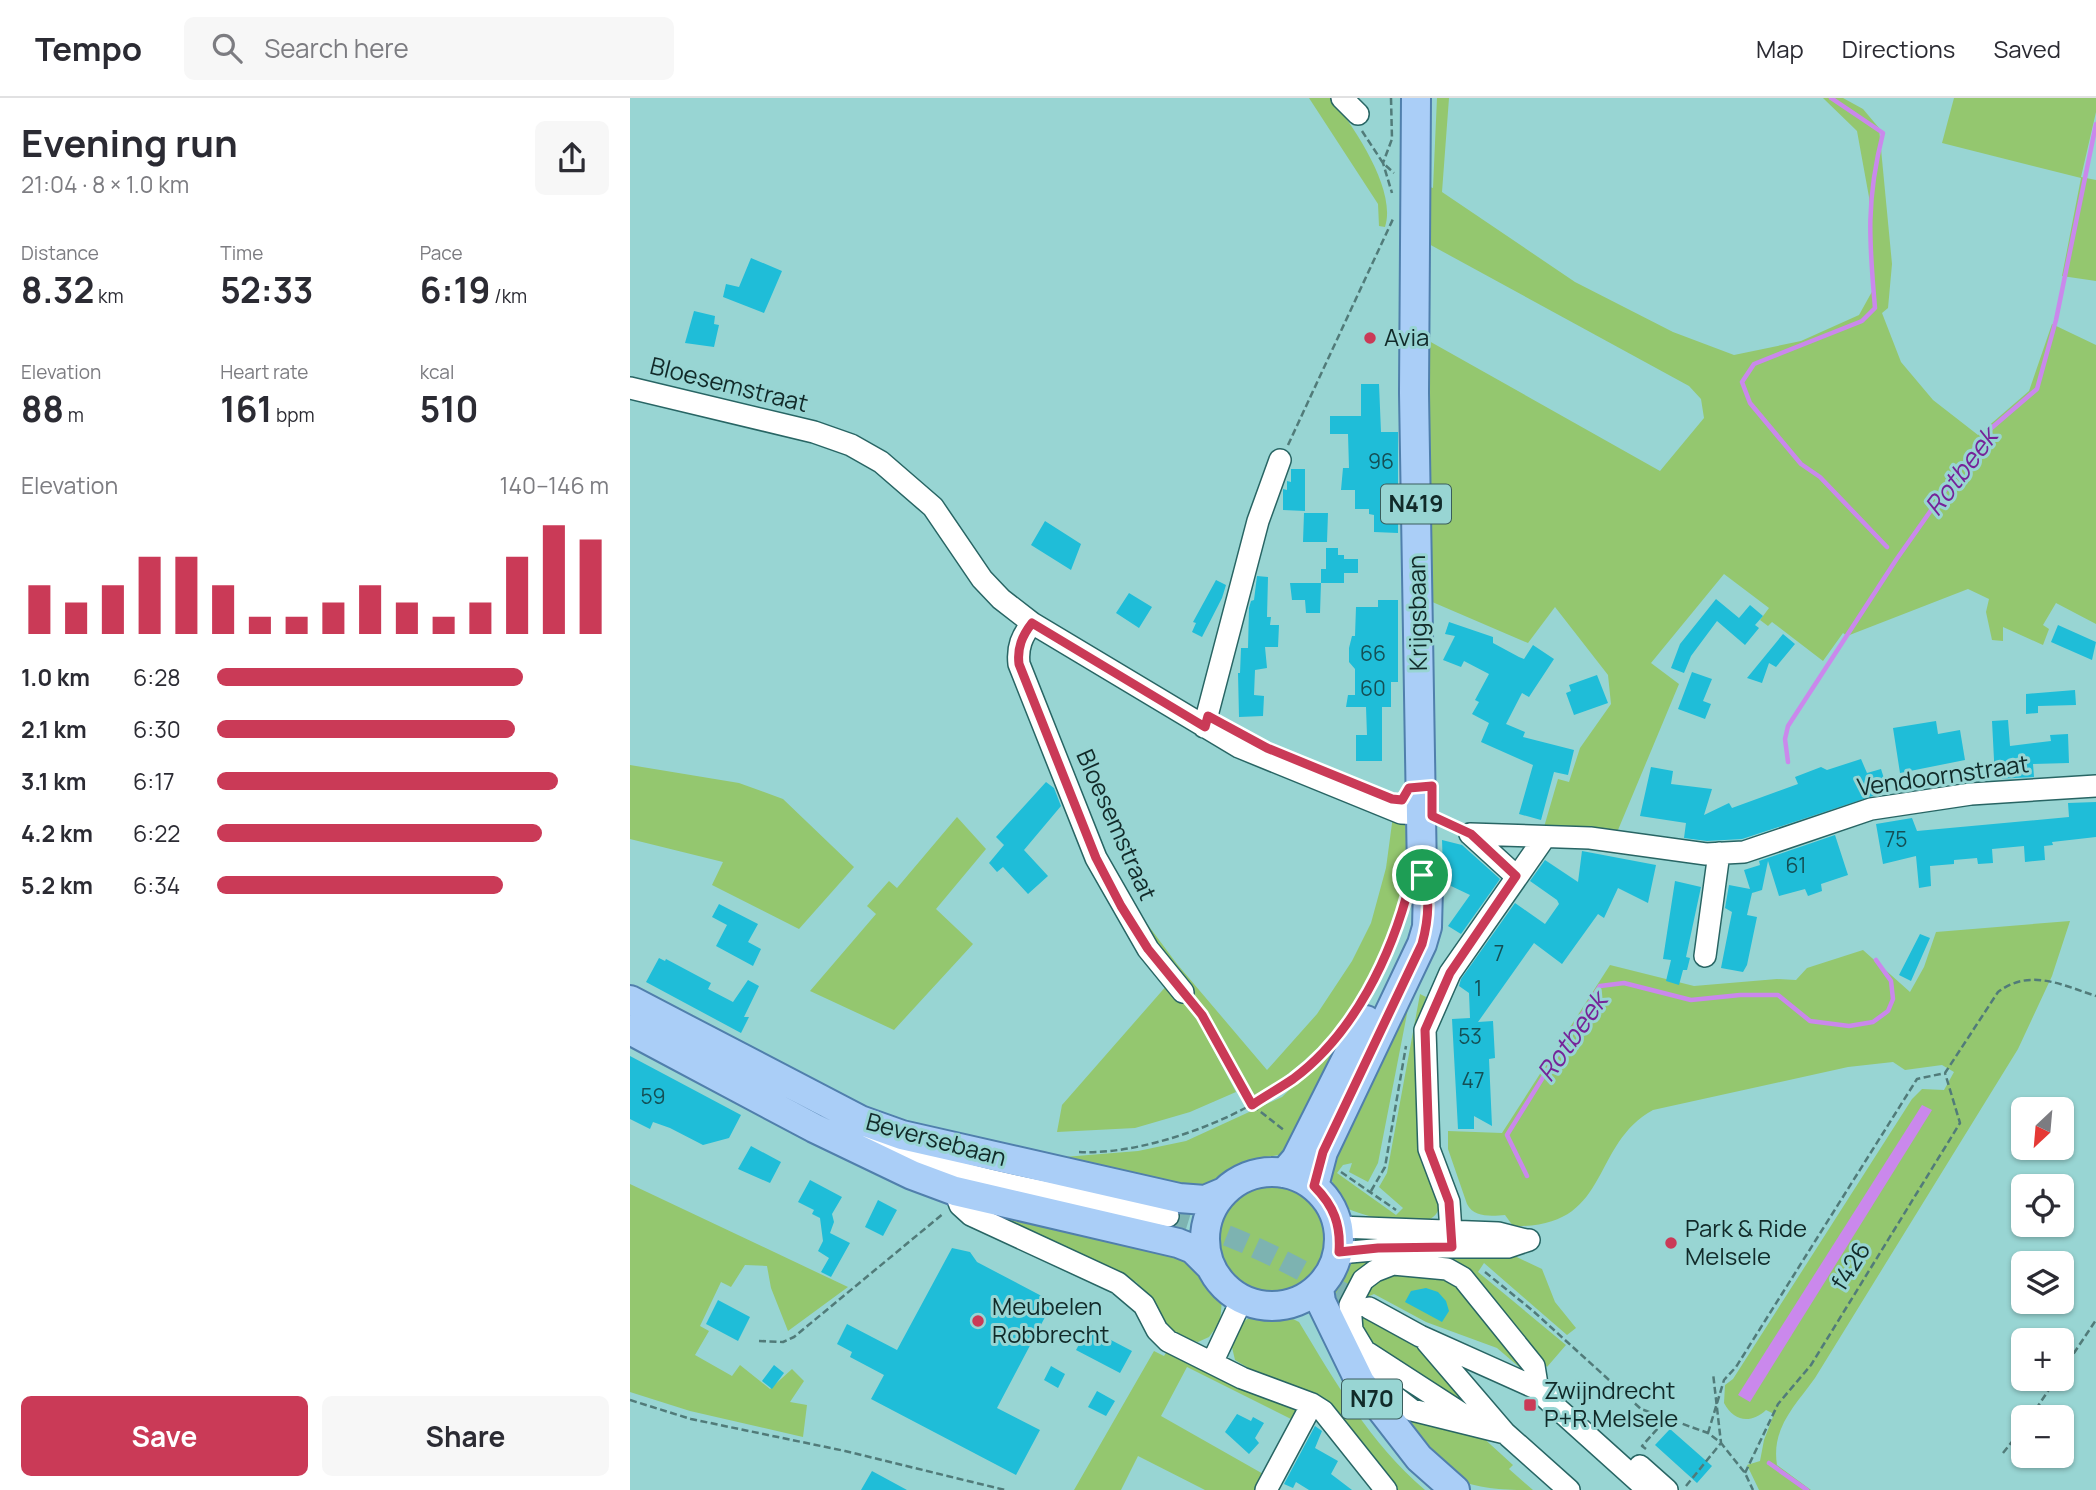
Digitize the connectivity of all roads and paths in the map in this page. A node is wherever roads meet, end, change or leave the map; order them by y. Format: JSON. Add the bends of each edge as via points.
{"nodes":[{"id":1,"x":1342,"y":98,"type":"edge"},
{"id":2,"x":1391,"y":98,"type":"edge"},
{"id":3,"x":1416,"y":98,"type":"edge"},
{"id":4,"x":1357,"y":106,"type":"edge"},
{"id":5,"x":1383,"y":163,"type":"junction"},
{"id":6,"x":1405,"y":194,"type":"junction"},
{"id":7,"x":1393,"y":218,"type":"dead end"},
{"id":8,"x":630,"y":387,"type":"edge"},
{"id":9,"x":1280,"y":460,"type":"joint"},
{"id":10,"x":1032,"y":623,"type":"junction"},
{"id":11,"x":1205,"y":727,"type":"junction"},
{"id":12,"x":2096,"y":786,"type":"edge"},
{"id":13,"x":1421,"y":814,"type":"junction"},
{"id":14,"x":1471,"y":834,"type":"junction"},
{"id":15,"x":1545,"y":837,"type":"junction"},
{"id":16,"x":1719,"y":853,"type":"junction"},
{"id":17,"x":1422,"y":875,"type":"junction"},
{"id":18,"x":1516,"y":876,"type":"junction"},
{"id":19,"x":1705,"y":956,"type":"dead end"},
{"id":20,"x":1182,"y":992,"type":"joint"},
{"id":21,"x":2096,"y":996,"type":"edge"},
{"id":22,"x":630,"y":999,"type":"edge"},
{"id":23,"x":1357,"y":1007,"type":"dead end"},
{"id":24,"x":630,"y":1015,"type":"edge"},
{"id":25,"x":630,"y":1030,"type":"edge"},
{"id":26,"x":1408,"y":1040,"type":"dead end"},
{"id":27,"x":1330,"y":1043,"type":"dead end"},
{"id":28,"x":1945,"y":1073,"type":"junction"},
{"id":29,"x":1252,"y":1105,"type":"junction"},
{"id":30,"x":1286,"y":1131,"type":"dead end"},
{"id":31,"x":1077,"y":1152,"type":"dead end"},
{"id":32,"x":1284,"y":1172,"type":"junction"},
{"id":33,"x":1341,"y":1172,"type":"dead end"},
{"id":34,"x":1314,"y":1186,"type":"junction"},
{"id":35,"x":1371,"y":1191,"type":"junction"},
{"id":36,"x":1224,"y":1192,"type":"junction"},
{"id":37,"x":957,"y":1198,"type":"junction"},
{"id":38,"x":1396,"y":1210,"type":"dead end"},
{"id":39,"x":1168,"y":1216,"type":"tunnel mouth"},
{"id":40,"x":1339,"y":1240,"type":"junction"},
{"id":41,"x":1211,"y":1267,"type":"junction"},
{"id":42,"x":1485,"y":1272,"type":"dead end"},
{"id":43,"x":1318,"y":1288,"type":"junction"},
{"id":44,"x":1242,"y":1300,"type":"junction"},
{"id":45,"x":1287,"y":1305,"type":"junction"},
{"id":46,"x":1370,"y":1308,"type":"tunnel mouth"},
{"id":47,"x":2096,"y":1321,"type":"edge"},
{"id":48,"x":1420,"y":1336,"type":"junction"},
{"id":49,"x":759,"y":1341,"type":"dead end"},
{"id":50,"x":2074,"y":1353,"type":"edge"},
{"id":51,"x":1212,"y":1363,"type":"junction"},
{"id":52,"x":1713,"y":1373,"type":"dead end"},
{"id":53,"x":1538,"y":1391,"type":"junction"},
{"id":54,"x":630,"y":1400,"type":"edge"},
{"id":55,"x":1312,"y":1404,"type":"junction"},
{"id":56,"x":1717,"y":1407,"type":"junction"},
{"id":57,"x":1667,"y":1418,"type":"junction"},
{"id":58,"x":1496,"y":1431,"type":"junction"},
{"id":59,"x":1708,"y":1433,"type":"junction"},
{"id":60,"x":1721,"y":1443,"type":"junction"},
{"id":61,"x":2011,"y":1443,"type":"edge"},
{"id":62,"x":2003,"y":1453,"type":"dead end"},
{"id":63,"x":1651,"y":1454,"type":"dead end"},
{"id":64,"x":1745,"y":1473,"type":"junction"},
{"id":65,"x":1677,"y":1485,"type":"edge"},
{"id":66,"x":1454,"y":1489,"type":"edge"},
{"id":67,"x":1005,"y":1490,"type":"edge"},
{"id":68,"x":1266,"y":1490,"type":"edge"},
{"id":69,"x":1386,"y":1490,"type":"edge"},
{"id":70,"x":1551,"y":1490,"type":"edge"},
{"id":71,"x":1569,"y":1490,"type":"edge"},
{"id":72,"x":1648,"y":1490,"type":"edge"},
{"id":73,"x":1683,"y":1490,"type":"edge"},
{"id":74,"x":1753,"y":1490,"type":"edge"}],
"edges":[{"from":1,"to":4,"type":"street"},
{"from":2,"to":5,"type":"path","via":[[1392,139]]},
{"from":3,"to":6,"type":"main road","name":"Krijgsbaan","number":"N419"},
{"from":4,"to":5,"type":"path","via":[[1362,130]]},
{"from":5,"to":6,"type":"path"},
{"from":5,"to":6,"type":"path"},
{"from":6,"to":13,"type":"main road","name":"Krijgsbaan","number":"N419","via":[[1414,393]]},
{"from":7,"to":9,"type":"path"},
{"from":8,"to":10,"type":"street","name":"Bloesemstraat","via":[[814,432],[872,456],[933,507],[982,579]]},
{"from":9,"to":11,"type":"street","via":[[1258,521]]},
{"from":10,"to":11,"type":"street","name":"Bloesemstraat"},
{"from":10,"to":20,"type":"street","name":"Bloesemstraat","via":[[1023,635],[1019,664],[1096,858],[1148,949]]},
{"from":11,"to":13,"type":"street","name":"Bloesemstraat","via":[[1263,759],[1401,813]]},
{"from":12,"to":16,"type":"street","name":"Vendoornstraat","via":[[1971,794],[1871,809],[1744,852]]},
{"from":13,"to":14,"type":"path"},
{"from":13,"to":17,"type":"main road","name":"Krijgsbaan","number":"N419"},
{"from":14,"to":15,"type":"street","name":"Vendoornstraat"},
{"from":14,"to":18,"type":"street"},
{"from":15,"to":16,"type":"street","name":"Vendoornstraat"},
{"from":15,"to":18,"type":"street"},
{"from":16,"to":19,"type":"street"},
{"from":17,"to":23,"type":"path","via":[[1410,883],[1395,940]]},
{"from":17,"to":32,"type":"main road","name":"Krijgsbaan","number":"N419","via":[[1409,929],[1390,973],[1296,1159]]},
{"from":17,"to":34,"type":"main road","name":"Krijgsbaan","number":"N419","via":[[1428,887],[1422,944],[1323,1152]]},
{"from":18,"to":40,"type":"street","via":[[1437,996],[1425,1030],[1429,1149],[1449,1202],[1452,1239],[1378,1248]]},
{"from":20,"to":29,"type":"path","via":[[1202,1015]]},
{"from":21,"to":28,"type":"path","via":[[2035,978],[2008,984],[1998,992]]},
{"from":22,"to":36,"type":"main road","name":"Beversebaan","via":[[860,1120],[902,1135],[1179,1198],[1205,1200]]},
{"from":24,"to":39,"type":"street","via":[[831,1122],[906,1155],[959,1171]]},
{"from":25,"to":37,"type":"main road","name":"Beversebaan"},
{"from":26,"to":35,"type":"path","via":[[1385,1167]]},
{"from":27,"to":29,"type":"path","via":[[1294,1078]]},
{"from":28,"to":56,"type":"path","via":[[1917,1079],[1724,1380]]},
{"from":28,"to":64,"type":"path","name":"f426","via":[[1960,1123],[1811,1365],[1778,1404]]},
{"from":29,"to":30,"type":"path"},
{"from":29,"to":31,"type":"path","via":[[1181,1137]]},
{"from":32,"to":34,"type":"main road"},
{"from":32,"to":36,"type":"main road","via":[[1262,1172],[1241,1179]]},
{"from":33,"to":35,"type":"path"},
{"from":34,"to":40,"type":"main road","via":[[1326,1198]]},
{"from":35,"to":38,"type":"path"},
{"from":36,"to":41,"type":"main road","via":[[1206,1227],[1205,1248]]},
{"from":37,"to":41,"type":"main road","name":"Beversebaan","via":[[1178,1243],[1193,1249]]},
{"from":37,"to":49,"type":"path","via":[[794,1337],[783,1342]]},
{"from":37,"to":51,"type":"street","name":"Beversebaan","via":[[979,1219],[1118,1283],[1144,1305],[1168,1341]]},
{"from":40,"to":43,"type":"main road","via":[[1331,1272]]},
{"from":41,"to":44,"type":"main road","via":[[1224,1286]]},
{"from":42,"to":57,"type":"path","via":[[1642,1409]]},
{"from":43,"to":45,"type":"main road"},
{"from":43,"to":66,"type":"main road","number":"N70","via":[[1360,1382],[1419,1458]]},
{"from":44,"to":45,"type":"main road","via":[[1264,1306]]},
{"from":44,"to":51,"type":"street"},
{"from":45,"to":66,"type":"main road","number":"N70","via":[[1312,1327],[1382,1441]]},
{"from":46,"to":48,"type":"street"},
{"from":47,"to":50,"type":"path"},
{"from":48,"to":53,"type":"street"},
{"from":48,"to":58,"type":"street","via":[[1469,1388]]},
{"from":51,"to":55,"type":"street","name":"Beversebaan"},
{"from":52,"to":56,"type":"path"},
{"from":53,"to":58,"type":"street","via":[[1534,1366],[1463,1278],[1447,1269],[1393,1264],[1363,1280],[1350,1305],[1352,1330],[1390,1393],[1405,1407]]},
{"from":53,"to":65,"type":"street","via":[[1561,1397]]},
{"from":53,"to":72,"type":"street"},
{"from":54,"to":67,"type":"path","via":[[691,1419]]},
{"from":55,"to":68,"type":"street"},
{"from":55,"to":69,"type":"street","name":"Beversebaan","via":[[1323,1411]]},
{"from":56,"to":59,"type":"path"},
{"from":56,"to":60,"type":"path"},
{"from":57,"to":59,"type":"path"},
{"from":57,"to":63,"type":"path","via":[[1642,1446]]},
{"from":58,"to":70,"type":"street","via":[[1515,1458]]},
{"from":58,"to":71,"type":"street"},
{"from":59,"to":60,"type":"path"},
{"from":60,"to":64,"type":"path"},
{"from":60,"to":65,"type":"path"},
{"from":61,"to":62,"type":"path"},
{"from":64,"to":74,"type":"path"},
{"from":65,"to":73,"type":"path"}]}
